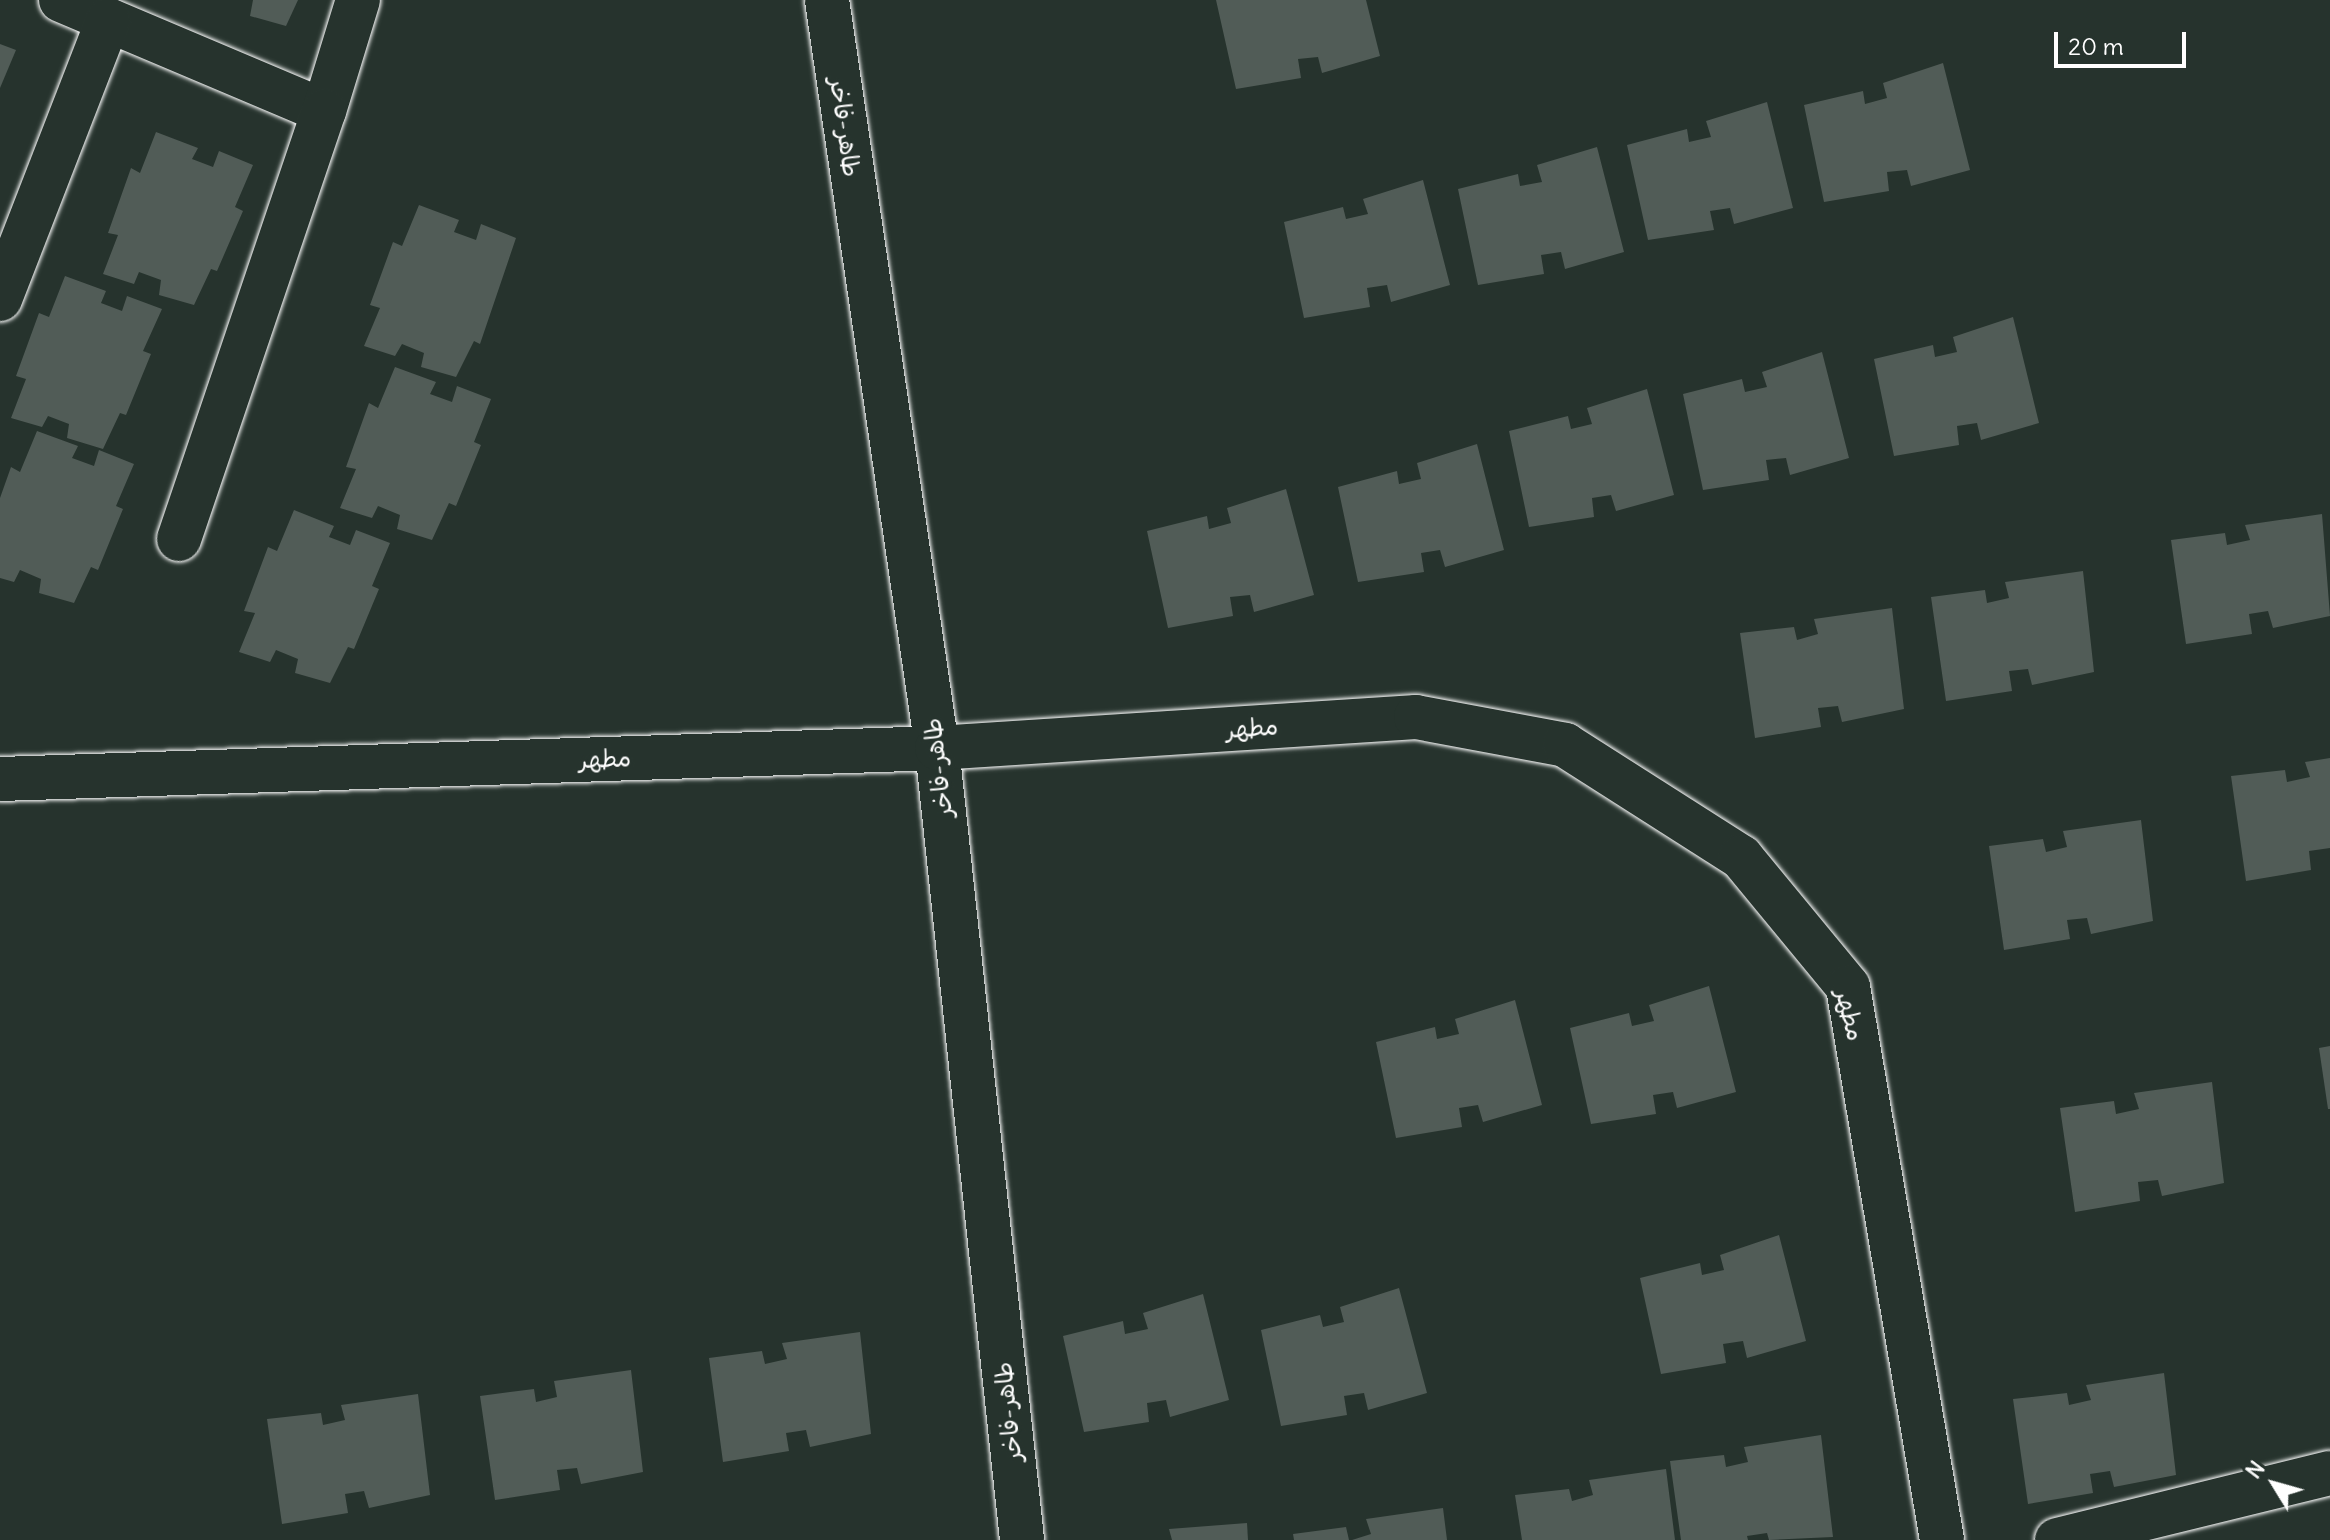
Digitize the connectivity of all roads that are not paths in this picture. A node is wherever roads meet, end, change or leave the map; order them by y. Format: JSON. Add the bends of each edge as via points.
{"nodes":[{"id":1,"x":61,"y":0,"type":"edge"},
{"id":2,"x":358,"y":0,"type":"edge"},
{"id":3,"x":827,"y":0,"type":"edge"},
{"id":4,"x":108,"y":20,"type":"junction"},
{"id":5,"x":324,"y":111,"type":"junction"},
{"id":6,"x":0,"y":299,"type":"edge"},
{"id":7,"x":179,"y":539,"type":"dead end"},
{"id":8,"x":937,"y":748,"type":"junction"},
{"id":9,"x":0,"y":779,"type":"edge"},
{"id":10,"x":2330,"y":1473,"type":"edge"},
{"id":11,"x":1022,"y":1540,"type":"edge"},
{"id":12,"x":1942,"y":1540,"type":"edge"},
{"id":13,"x":2057,"y":1540,"type":"edge"}],
"edges":[{"from":1,"to":4,"type":"street"},
{"from":2,"to":5,"type":"street"},
{"from":3,"to":8,"type":"street","name":"طاهر-فاخر"},
{"from":4,"to":5,"type":"street"},
{"from":4,"to":6,"type":"street"},
{"from":5,"to":7,"type":"street"},
{"from":8,"to":9,"type":"street","name":"مطهر"},
{"from":8,"to":11,"type":"street","name":"طاهر-فاخر"},
{"from":8,"to":12,"type":"street","name":"مطهر","via":[[1416,717],[1565,745],[1741,857],[1848,987]]},
{"from":10,"to":13,"type":"street"}]}
